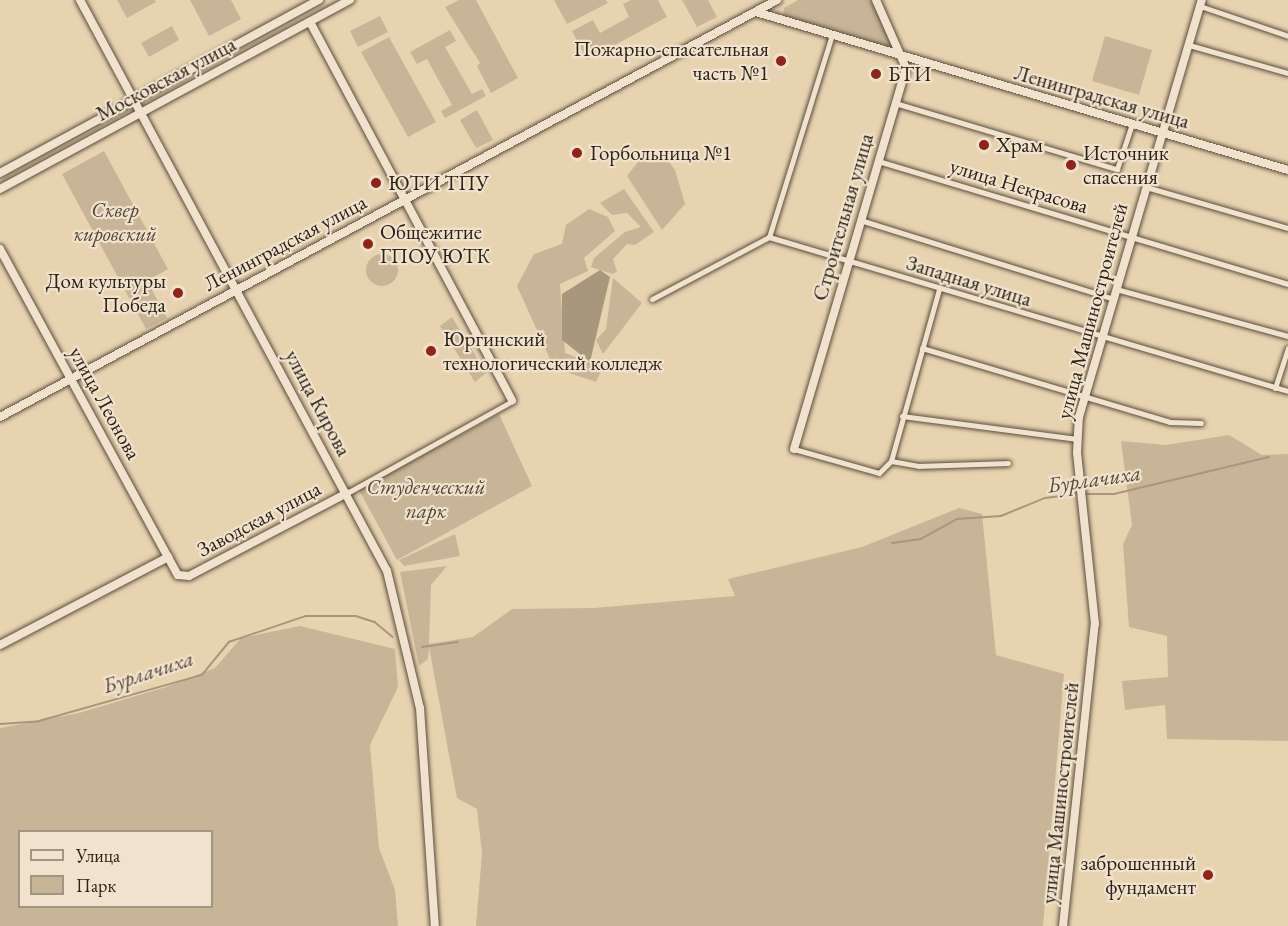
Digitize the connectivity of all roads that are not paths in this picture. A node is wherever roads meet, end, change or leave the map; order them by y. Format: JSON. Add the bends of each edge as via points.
{"nodes":[{"id":1,"x":80,"y":0,"type":"edge"},
{"id":2,"x":298,"y":0,"type":"edge"},
{"id":3,"x":319,"y":0,"type":"edge"},
{"id":4,"x":350,"y":0,"type":"edge"},
{"id":5,"x":777,"y":0,"type":"edge"},
{"id":6,"x":876,"y":0,"type":"edge"},
{"id":7,"x":1201,"y":3,"type":"edge"},
{"id":8,"x":303,"y":9,"type":"junction"},
{"id":9,"x":756,"y":12,"type":"junction"},
{"id":10,"x":310,"y":22,"type":"junction"},
{"id":11,"x":832,"y":35,"type":"junction"},
{"id":12,"x":1288,"y":36,"type":"edge"},
{"id":13,"x":1189,"y":45,"type":"junction"},
{"id":14,"x":906,"y":58,"type":"junction"},
{"id":15,"x":1288,"y":73,"type":"edge"},
{"id":16,"x":135,"y":100,"type":"junction"},
{"id":17,"x":895,"y":103,"type":"junction"},
{"id":18,"x":141,"y":113,"type":"junction"},
{"id":19,"x":1132,"y":124,"type":"junction"},
{"id":20,"x":1162,"y":132,"type":"junction"},
{"id":21,"x":878,"y":161,"type":"junction"},
{"id":22,"x":1288,"y":170,"type":"edge"},
{"id":23,"x":0,"y":173,"type":"edge"},
{"id":24,"x":1146,"y":187,"type":"junction"},
{"id":25,"x":0,"y":189,"type":"edge"},
{"id":26,"x":406,"y":199,"type":"junction"},
{"id":27,"x":861,"y":220,"type":"junction"},
{"id":28,"x":1288,"y":228,"type":"edge"},
{"id":29,"x":1128,"y":236,"type":"junction"},
{"id":30,"x":769,"y":237,"type":"junction"},
{"id":31,"x":0,"y":249,"type":"edge"},
{"id":32,"x":848,"y":261,"type":"junction"},
{"id":33,"x":1288,"y":284,"type":"edge"},
{"id":34,"x":1114,"y":288,"type":"junction"},
{"id":35,"x":236,"y":290,"type":"junction"},
{"id":36,"x":939,"y":290,"type":"junction"},
{"id":37,"x":1111,"y":298,"type":"junction"},
{"id":38,"x":652,"y":299,"type":"dead end"},
{"id":39,"x":1288,"y":336,"type":"edge"},
{"id":40,"x":1100,"y":337,"type":"junction"},
{"id":41,"x":922,"y":348,"type":"junction"},
{"id":42,"x":1288,"y":348,"type":"edge"},
{"id":43,"x":71,"y":378,"type":"junction"},
{"id":44,"x":1275,"y":388,"type":"junction"},
{"id":45,"x":1288,"y":391,"type":"edge"},
{"id":46,"x":1083,"y":397,"type":"junction"},
{"id":47,"x":512,"y":401,"type":"joint"},
{"id":48,"x":902,"y":416,"type":"junction"},
{"id":49,"x":0,"y":417,"type":"edge"},
{"id":50,"x":1201,"y":423,"type":"dead end"},
{"id":51,"x":1077,"y":439,"type":"junction"},
{"id":52,"x":794,"y":449,"type":"joint"},
{"id":53,"x":891,"y":461,"type":"junction"},
{"id":54,"x":1008,"y":463,"type":"dead end"},
{"id":55,"x":347,"y":493,"type":"junction"},
{"id":56,"x":168,"y":556,"type":"junction"},
{"id":57,"x":178,"y":575,"type":"joint"},
{"id":58,"x":0,"y":645,"type":"edge"},
{"id":59,"x":435,"y":926,"type":"edge"},
{"id":60,"x":1063,"y":926,"type":"edge"}],
"edges":[{"from":1,"to":16,"type":"street","name":"улица Кирова"},
{"from":2,"to":8,"type":"street"},
{"from":3,"to":8,"type":"street","name":"Московская улица"},
{"from":4,"to":10,"type":"street","name":"Московская улица"},
{"from":5,"to":9,"type":"street","name":"Ленинградская улица"},
{"from":6,"to":14,"type":"street"},
{"from":7,"to":12,"type":"street"},
{"from":7,"to":13,"type":"street","name":"улица Машиностроителей"},
{"from":8,"to":16,"type":"street","name":"Московская улица"},
{"from":9,"to":11,"type":"street","name":"Ленинградская улица"},
{"from":9,"to":26,"type":"street","name":"Ленинградская улица"},
{"from":10,"to":18,"type":"street","name":"Московская улица"},
{"from":10,"to":26,"type":"street"},
{"from":11,"to":14,"type":"street","name":"Ленинградская улица"},
{"from":11,"to":30,"type":"street"},
{"from":13,"to":15,"type":"street"},
{"from":13,"to":20,"type":"street","name":"улица Машиностроителей"},
{"from":14,"to":17,"type":"street","name":"Строительная улица"},
{"from":14,"to":19,"type":"street","name":"Ленинградская улица"},
{"from":16,"to":18,"type":"street","name":"улица Кирова"},
{"from":16,"to":23,"type":"street","name":"Московская улица"},
{"from":17,"to":19,"type":"street","via":[[1117,169]]},
{"from":17,"to":21,"type":"street","name":"Строительная улица"},
{"from":18,"to":25,"type":"street","name":"Московская улица"},
{"from":18,"to":35,"type":"street","name":"улица Кирова"},
{"from":19,"to":20,"type":"street","name":"Ленинградская улица"},
{"from":20,"to":22,"type":"street","name":"Ленинградская улица"},
{"from":20,"to":24,"type":"street","name":"улица Машиностроителей"},
{"from":21,"to":27,"type":"street","name":"Строительная улица"},
{"from":21,"to":29,"type":"street","name":"улица Некрасова"},
{"from":24,"to":28,"type":"street"},
{"from":24,"to":29,"type":"street","name":"улица Машиностроителей"},
{"from":26,"to":35,"type":"street","name":"Ленинградская улица"},
{"from":26,"to":47,"type":"street"},
{"from":27,"to":32,"type":"street","name":"Строительная улица"},
{"from":27,"to":37,"type":"street"},
{"from":29,"to":33,"type":"street","name":"улица Некрасова"},
{"from":29,"to":34,"type":"street","name":"улица Машиностроителей"},
{"from":30,"to":32,"type":"street","name":"Западная улица"},
{"from":30,"to":38,"type":"street"},
{"from":31,"to":43,"type":"street","name":"улица Леонова"},
{"from":32,"to":36,"type":"street","name":"Западная улица"},
{"from":32,"to":52,"type":"street","name":"Строительная улица"},
{"from":34,"to":37,"type":"street","name":"улица Машиностроителей"},
{"from":34,"to":39,"type":"street"},
{"from":35,"to":43,"type":"street","name":"Ленинградская улица"},
{"from":35,"to":55,"type":"street","name":"улица Кирова"},
{"from":36,"to":40,"type":"street","name":"Западная улица"},
{"from":36,"to":41,"type":"street"},
{"from":37,"to":40,"type":"street","name":"улица Машиностроителей"},
{"from":40,"to":44,"type":"street","name":"Западная улица"},
{"from":40,"to":46,"type":"street","name":"улица Машиностроителей"},
{"from":41,"to":46,"type":"street"},
{"from":41,"to":48,"type":"street"},
{"from":42,"to":44,"type":"street"},
{"from":43,"to":49,"type":"street","name":"Ленинградская улица"},
{"from":43,"to":56,"type":"street","name":"улица Леонова"},
{"from":44,"to":45,"type":"street","name":"Западная улица"},
{"from":46,"to":50,"type":"street","via":[[1170,422]]},
{"from":46,"to":51,"type":"street","name":"улица Машиностроителей"},
{"from":47,"to":55,"type":"street","name":"Заводская улица"},
{"from":48,"to":51,"type":"street"},
{"from":48,"to":53,"type":"street"},
{"from":51,"to":60,"type":"street","name":"улица Машиностроителей","via":[[1095,624]]},
{"from":52,"to":53,"type":"street","via":[[879,473]]},
{"from":53,"to":54,"type":"street","via":[[925,466]]},
{"from":55,"to":57,"type":"street","name":"Заводская улица","via":[[189,576]]},
{"from":55,"to":59,"type":"street","name":"улица Кирова","via":[[389,577],[415,680]]},
{"from":56,"to":57,"type":"street","name":"улица Леонова"},
{"from":56,"to":58,"type":"street","name":"Заводская улица"}]}
